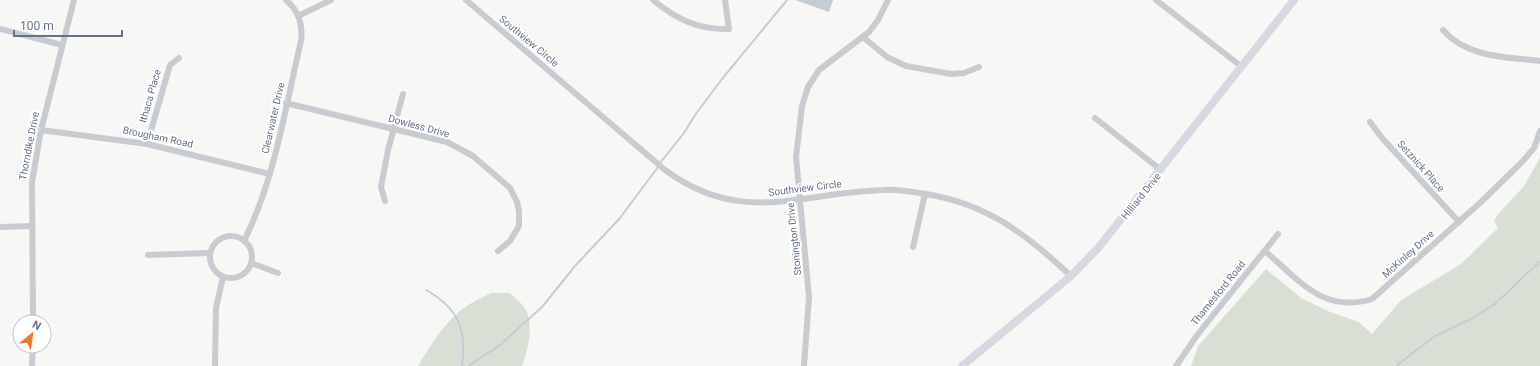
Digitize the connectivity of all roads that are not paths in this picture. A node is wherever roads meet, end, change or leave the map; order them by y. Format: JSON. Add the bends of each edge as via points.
{"nodes":[{"id":1,"x":74,"y":0,"type":"edge"},
{"id":2,"x":286,"y":0,"type":"edge"},
{"id":3,"x":331,"y":0,"type":"edge"},
{"id":4,"x":466,"y":0,"type":"edge"},
{"id":5,"x":653,"y":0,"type":"edge"},
{"id":6,"x":725,"y":0,"type":"edge"},
{"id":7,"x":888,"y":0,"type":"edge"},
{"id":8,"x":1156,"y":0,"type":"edge"},
{"id":9,"x":1294,"y":0,"type":"edge"},
{"id":10,"x":298,"y":16,"type":"junction"},
{"id":11,"x":0,"y":29,"type":"edge"},
{"id":12,"x":1443,"y":30,"type":"dead end"},
{"id":13,"x":863,"y":37,"type":"junction"},
{"id":14,"x":62,"y":45,"type":"junction"},
{"id":15,"x":179,"y":58,"type":"dead end"},
{"id":16,"x":1540,"y":61,"type":"edge"},
{"id":17,"x":1242,"y":67,"type":"junction"},
{"id":18,"x":979,"y":68,"type":"dead end"},
{"id":19,"x":403,"y":94,"type":"dead end"},
{"id":20,"x":286,"y":103,"type":"junction"},
{"id":21,"x":1094,"y":118,"type":"dead end"},
{"id":22,"x":1370,"y":122,"type":"dead end"},
{"id":23,"x":393,"y":129,"type":"junction"},
{"id":24,"x":41,"y":130,"type":"junction"},
{"id":25,"x":1540,"y":131,"type":"edge"},
{"id":26,"x":147,"y":144,"type":"junction"},
{"id":27,"x":1161,"y":170,"type":"junction"},
{"id":28,"x":270,"y":174,"type":"junction"},
{"id":29,"x":925,"y":194,"type":"junction"},
{"id":30,"x":800,"y":200,"type":"junction"},
{"id":31,"x":385,"y":201,"type":"dead end"},
{"id":32,"x":1459,"y":222,"type":"junction"},
{"id":33,"x":32,"y":226,"type":"junction"},
{"id":34,"x":0,"y":227,"type":"edge"},
{"id":35,"x":1278,"y":234,"type":"dead end"},
{"id":36,"x":244,"y":241,"type":"junction"},
{"id":37,"x":913,"y":247,"type":"dead end"},
{"id":38,"x":498,"y":251,"type":"dead end"},
{"id":39,"x":1265,"y":251,"type":"junction"},
{"id":40,"x":210,"y":254,"type":"junction"},
{"id":41,"x":148,"y":255,"type":"dead end"},
{"id":42,"x":251,"y":263,"type":"junction"},
{"id":43,"x":278,"y":273,"type":"dead end"},
{"id":44,"x":1072,"y":276,"type":"junction"},
{"id":45,"x":223,"y":277,"type":"junction"},
{"id":46,"x":33,"y":314,"type":"edge"},
{"id":47,"x":32,"y":354,"type":"edge"},
{"id":48,"x":32,"y":366,"type":"edge"},
{"id":49,"x":215,"y":366,"type":"edge"},
{"id":50,"x":804,"y":366,"type":"edge"},
{"id":51,"x":962,"y":366,"type":"edge"},
{"id":52,"x":1176,"y":366,"type":"edge"}],
"edges":[{"from":1,"to":14,"type":"street","name":"Thorndike Drive"},
{"from":2,"to":10,"type":"street","name":"Clearwater Drive"},
{"from":3,"to":10,"type":"street"},
{"from":4,"to":30,"type":"street","name":"Southview Circle","via":[[678,179],[704,193],[734,201],[773,203]]},
{"from":5,"to":6,"type":"street","via":[[682,21],[716,30],[729,29]]},
{"from":7,"to":13,"type":"street","name":"Stonington Drive","via":[[878,20]]},
{"from":8,"to":17,"type":"street"},
{"from":9,"to":17,"type":"street","name":"Hilliard Drive"},
{"from":10,"to":20,"type":"street","name":"Clearwater Drive","via":[[302,30],[301,41]]},
{"from":11,"to":14,"type":"street"},
{"from":12,"to":16,"type":"street","via":[[1458,44],[1491,56]]},
{"from":13,"to":18,"type":"street","via":[[887,57],[906,66],[951,74]]},
{"from":13,"to":30,"type":"street","name":"Stonington Drive","via":[[819,70],[804,96],[796,157]]},
{"from":14,"to":24,"type":"street","name":"Thorndike Drive"},
{"from":15,"to":26,"type":"street","name":"Ithaca Place","via":[[170,65]]},
{"from":17,"to":27,"type":"street","name":"Hilliard Drive"},
{"from":19,"to":23,"type":"street"},
{"from":20,"to":23,"type":"street","name":"Dowless Drive"},
{"from":20,"to":28,"type":"street","name":"Clearwater Drive"},
{"from":21,"to":27,"type":"street"},
{"from":22,"to":32,"type":"street","name":"Setznick Place"},
{"from":23,"to":31,"type":"street","via":[[380,187]]},
{"from":23,"to":38,"type":"street","name":"Dowless Drive","via":[[447,142],[460,148],[510,188],[517,202],[519,226],[510,241]]},
{"from":24,"to":26,"type":"street","name":"Brougham Road"},
{"from":24,"to":33,"type":"street","name":"Thorndike Drive","via":[[32,182]]},
{"from":25,"to":32,"type":"street","name":"McKinley Drive","via":[[1534,148],[1522,162]]},
{"from":26,"to":28,"type":"street","name":"Brougham Road"},
{"from":27,"to":44,"type":"street","name":"Hilliard Drive","via":[[1099,247]]},
{"from":28,"to":36,"type":"street","name":"Clearwater Drive","via":[[257,214]]},
{"from":29,"to":30,"type":"street","name":"Southview Circle","via":[[885,190]]},
{"from":29,"to":37,"type":"street"},
{"from":29,"to":44,"type":"street","name":"Southview Circle","via":[[984,210],[1035,243]]},
{"from":30,"to":50,"type":"street","name":"Stonington Drive","via":[[809,297]]},
{"from":32,"to":39,"type":"street","name":"McKinley Drive","via":[[1372,299],[1356,304],[1326,299],[1309,289]]},
{"from":33,"to":34,"type":"street"},
{"from":33,"to":46,"type":"street","name":"Thorndike Drive"},
{"from":35,"to":39,"type":"street","name":"Thamesford Road"},
{"from":36,"to":40,"type":"street","via":[[238,238],[223,238],[217,241]]},
{"from":36,"to":42,"type":"street","via":[[250,251]]},
{"from":39,"to":52,"type":"street","name":"Thamesford Road"},
{"from":40,"to":41,"type":"street"},
{"from":40,"to":45,"type":"street","via":[[212,267]]},
{"from":42,"to":43,"type":"street"},
{"from":42,"to":45,"type":"street","via":[[246,272],[238,277]]},
{"from":44,"to":51,"type":"street","name":"Hilliard Drive"},
{"from":45,"to":49,"type":"street","via":[[216,308]]},
{"from":47,"to":48,"type":"street"}]}
